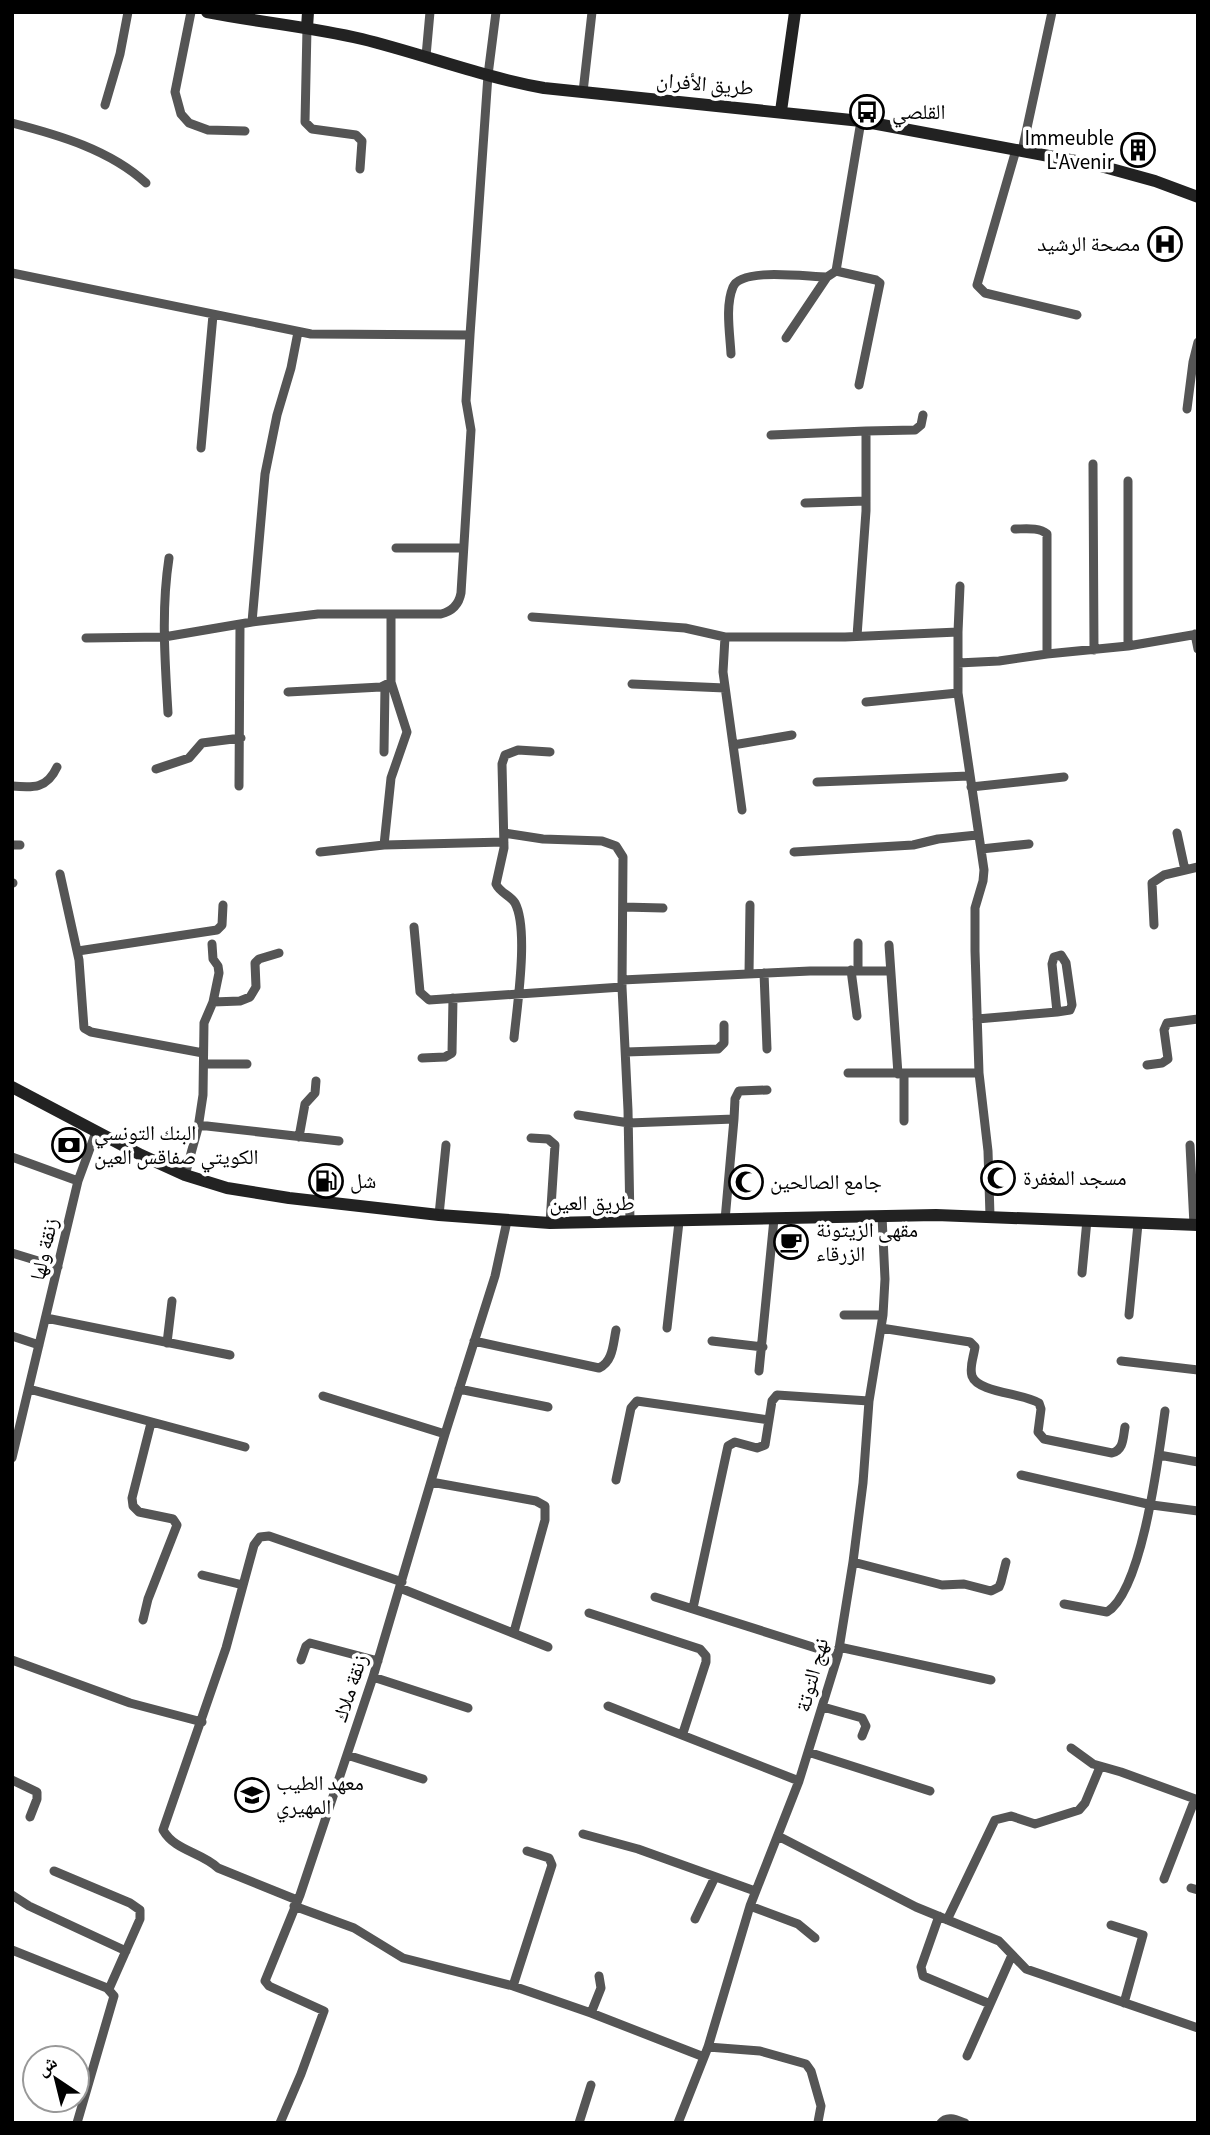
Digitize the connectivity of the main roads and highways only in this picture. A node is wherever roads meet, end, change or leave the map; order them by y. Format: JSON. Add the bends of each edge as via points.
{"nodes":[{"id":1,"x":207,"y":12,"type":"edge"},
{"id":2,"x":308,"y":12,"type":"edge"},
{"id":3,"x":794,"y":12,"type":"edge"},
{"id":4,"x":307,"y":28,"type":"junction"},
{"id":5,"x":781,"y":111,"type":"junction"},
{"id":6,"x":1198,"y":197,"type":"edge"},
{"id":7,"x":12,"y":1087,"type":"edge"},
{"id":8,"x":1196,"y":1225,"type":"edge"}],
"edges":[{"from":1,"to":4,"type":"main road","name":"طريق الأفران"},
{"from":2,"to":4,"type":"main road"},
{"from":3,"to":5,"type":"main road"},
{"from":4,"to":5,"type":"main road","name":"طريق الأفران","via":[[544,88]]},
{"from":5,"to":6,"type":"main road","name":"طريق الأفران","via":[[861,121],[1097,165]]},
{"from":7,"to":8,"type":"main road","name":"طريق العين","via":[[185,1175],[255,1194],[550,1223],[990,1216]]}]}
